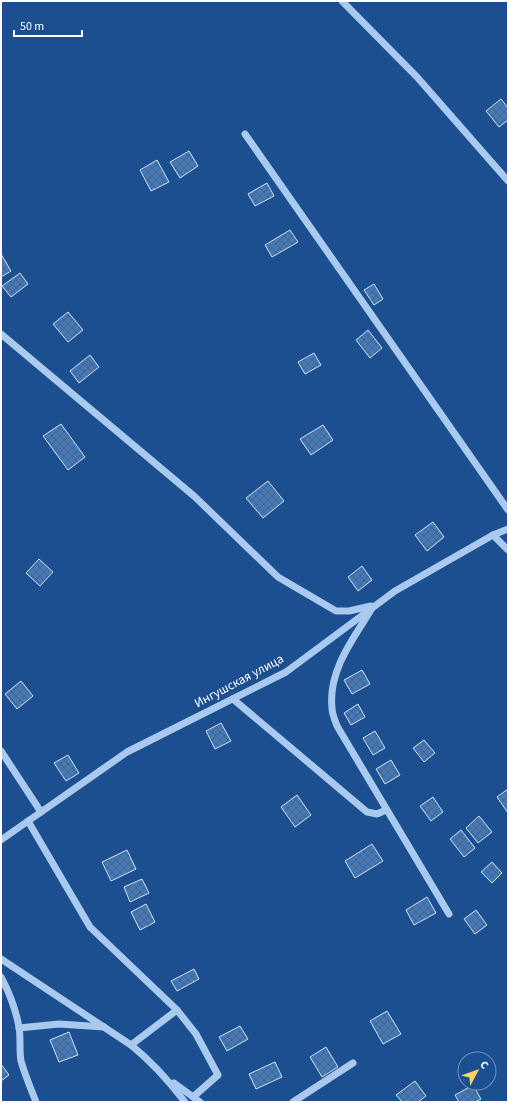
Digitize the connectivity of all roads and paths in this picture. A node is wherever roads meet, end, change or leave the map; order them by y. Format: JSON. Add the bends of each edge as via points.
{"nodes":[{"id":1,"x":342,"y":1,"type":"edge"},
{"id":2,"x":245,"y":134,"type":"dead end"},
{"id":3,"x":508,"y":181,"type":"edge"},
{"id":4,"x":1,"y":334,"type":"edge"},
{"id":5,"x":508,"y":510,"type":"edge"},
{"id":6,"x":508,"y":529,"type":"edge"},
{"id":7,"x":493,"y":535,"type":"junction"},
{"id":8,"x":508,"y":550,"type":"edge"},
{"id":9,"x":375,"y":605,"type":"junction"},
{"id":10,"x":233,"y":700,"type":"junction"},
{"id":11,"x":1,"y":751,"type":"edge"},
{"id":12,"x":386,"y":810,"type":"junction"},
{"id":13,"x":41,"y":812,"type":"junction"},
{"id":14,"x":28,"y":820,"type":"junction"},
{"id":15,"x":1,"y":840,"type":"edge"},
{"id":16,"x":449,"y":914,"type":"dead end"},
{"id":17,"x":1,"y":959,"type":"edge"},
{"id":18,"x":1,"y":977,"type":"edge"},
{"id":19,"x":177,"y":1010,"type":"junction"},
{"id":20,"x":104,"y":1027,"type":"junction"},
{"id":21,"x":19,"y":1028,"type":"junction"},
{"id":22,"x":131,"y":1045,"type":"junction"},
{"id":23,"x":354,"y":1063,"type":"dead end"},
{"id":24,"x":167,"y":1078,"type":"junction"},
{"id":25,"x":193,"y":1097,"type":"junction"},
{"id":26,"x":36,"y":1102,"type":"edge"},
{"id":27,"x":185,"y":1102,"type":"edge"},
{"id":28,"x":200,"y":1102,"type":"edge"},
{"id":29,"x":292,"y":1102,"type":"edge"}],
"edges":[{"from":1,"to":3,"type":"street","via":[[417,77]]},
{"from":2,"to":5,"type":"street"},
{"from":4,"to":9,"type":"street","via":[[194,496],[278,577],[336,611]]},
{"from":6,"to":7,"type":"street","name":"Ингушская улица"},
{"from":7,"to":8,"type":"street"},
{"from":7,"to":9,"type":"street","name":"Ингушская улица"},
{"from":9,"to":10,"type":"street","name":"Ингушская улица","via":[[286,672]]},
{"from":9,"to":12,"type":"street","via":[[348,646],[333,682],[331,696],[337,726]]},
{"from":10,"to":12,"type":"street","via":[[367,812],[376,814]]},
{"from":10,"to":13,"type":"street","name":"Ингушская улица","via":[[127,752]]},
{"from":11,"to":13,"type":"street"},
{"from":12,"to":16,"type":"street"},
{"from":13,"to":14,"type":"street","name":"Ингушская улица"},
{"from":14,"to":15,"type":"street","name":"Ингушская улица"},
{"from":14,"to":19,"type":"street","via":[[90,927]]},
{"from":17,"to":20,"type":"street"},
{"from":18,"to":21,"type":"street"},
{"from":19,"to":22,"type":"street"},
{"from":19,"to":25,"type":"street","via":[[196,1034],[218,1075]]},
{"from":20,"to":21,"type":"street","via":[[59,1024]]},
{"from":20,"to":22,"type":"street"},
{"from":21,"to":26,"type":"street","via":[[21,1060]]},
{"from":22,"to":24,"type":"street"},
{"from":23,"to":29,"type":"street"},
{"from":24,"to":25,"type":"street"},
{"from":24,"to":27,"type":"street"},
{"from":25,"to":28,"type":"street"}]}
